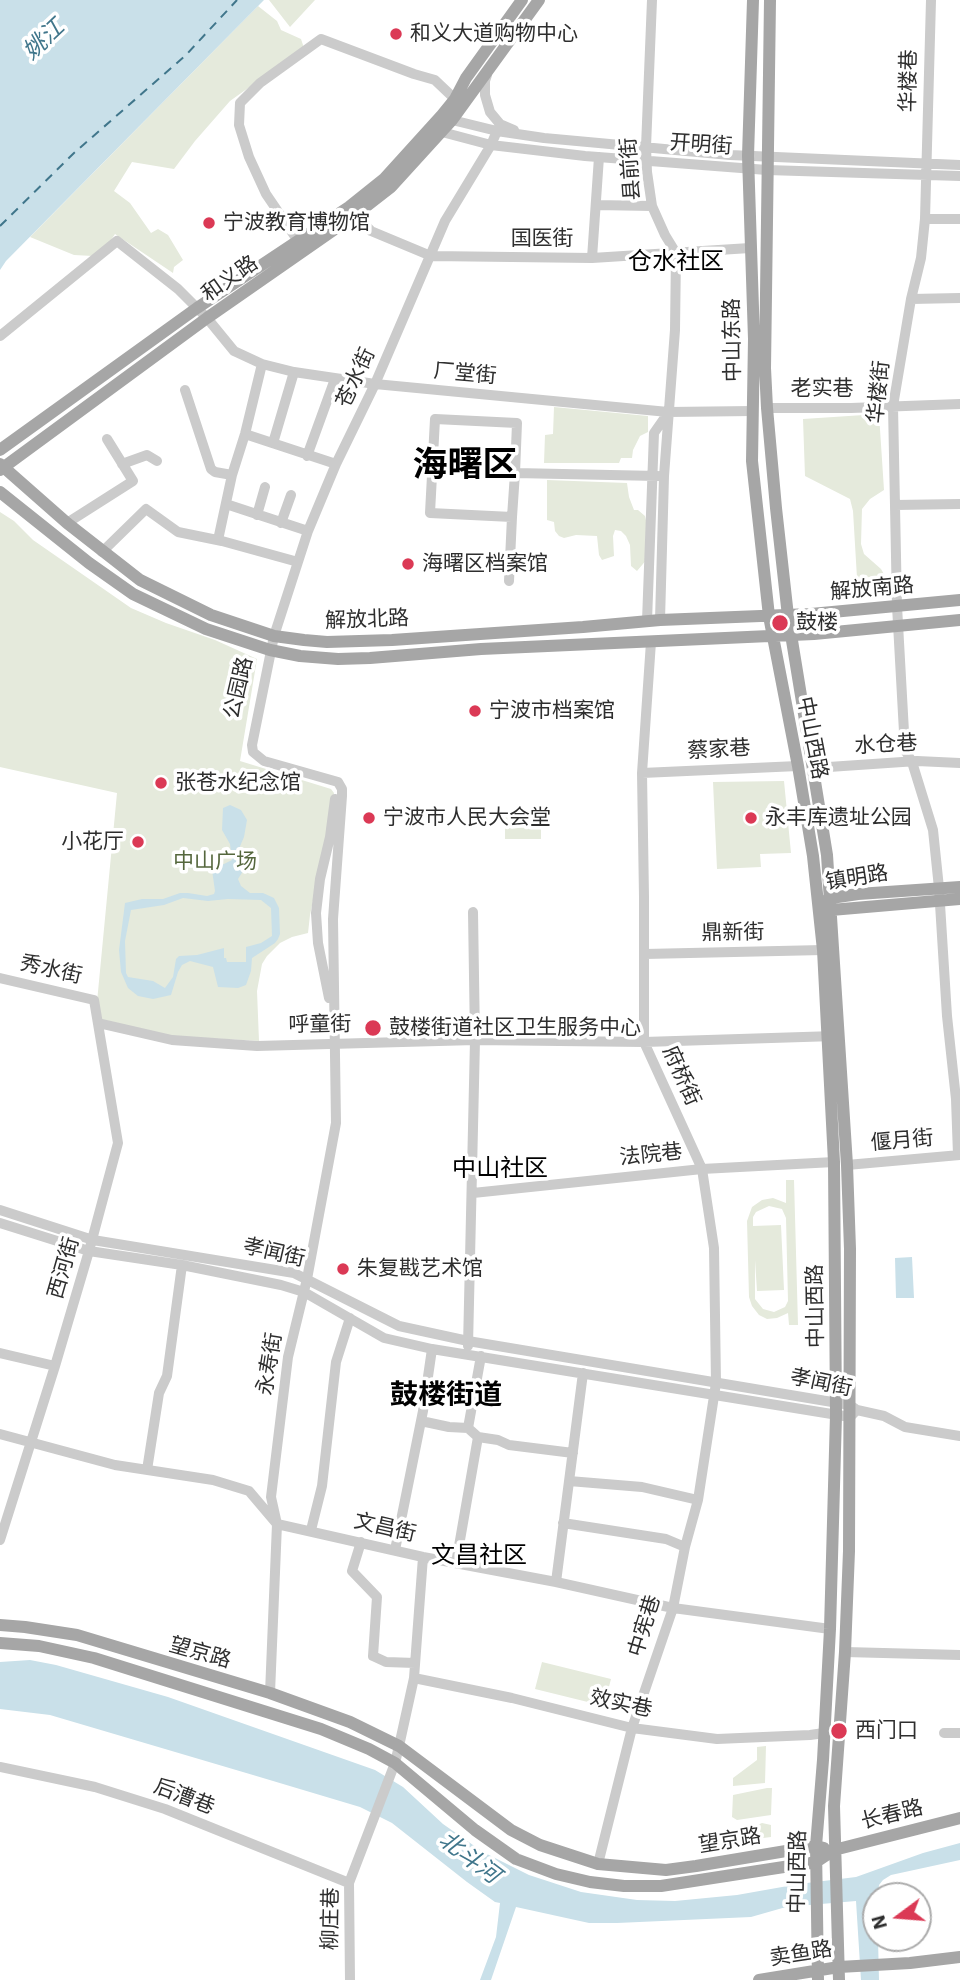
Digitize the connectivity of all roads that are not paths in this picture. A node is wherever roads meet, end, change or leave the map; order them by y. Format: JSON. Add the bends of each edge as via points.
{"nodes":[{"id":1,"x":522,"y":0,"type":"edge"},
{"id":2,"x":539,"y":0,"type":"edge"},
{"id":3,"x":652,"y":0,"type":"edge"},
{"id":4,"x":752,"y":0,"type":"edge"},
{"id":5,"x":770,"y":0,"type":"edge"},
{"id":6,"x":931,"y":0,"type":"edge"},
{"id":7,"x":489,"y":70,"type":"junction"},
{"id":8,"x":455,"y":99,"type":"junction"},
{"id":9,"x":452,"y":120,"type":"junction"},
{"id":10,"x":497,"y":131,"type":"junction"},
{"id":11,"x":442,"y":132,"type":"junction"},
{"id":12,"x":524,"y":135,"type":"junction"},
{"id":13,"x":491,"y":145,"type":"junction"},
{"id":14,"x":646,"y":147,"type":"junction"},
{"id":15,"x":599,"y":156,"type":"junction"},
{"id":16,"x":646,"y":160,"type":"junction"},
{"id":17,"x":748,"y":162,"type":"junction"},
{"id":18,"x":767,"y":164,"type":"junction"},
{"id":19,"x":960,"y":165,"type":"edge"},
{"id":20,"x":926,"y":169,"type":"junction"},
{"id":21,"x":960,"y":176,"type":"edge"},
{"id":22,"x":596,"y":205,"type":"junction"},
{"id":23,"x":652,"y":206,"type":"junction"},
{"id":24,"x":352,"y":211,"type":"junction"},
{"id":25,"x":925,"y":219,"type":"junction"},
{"id":26,"x":960,"y":219,"type":"edge"},
{"id":27,"x":298,"y":241,"type":"junction"},
{"id":28,"x":750,"y":248,"type":"junction"},
{"id":29,"x":676,"y":253,"type":"junction"},
{"id":30,"x":431,"y":256,"type":"junction"},
{"id":31,"x":592,"y":258,"type":"junction"},
{"id":32,"x":960,"y":298,"type":"edge"},
{"id":33,"x":911,"y":299,"type":"junction"},
{"id":34,"x":197,"y":308,"type":"junction"},
{"id":35,"x":207,"y":318,"type":"junction"},
{"id":36,"x":0,"y":336,"type":"edge"},
{"id":37,"x":262,"y":364,"type":"junction"},
{"id":38,"x":294,"y":372,"type":"junction"},
{"id":39,"x":335,"y":379,"type":"junction"},
{"id":40,"x":375,"y":384,"type":"junction"},
{"id":41,"x":185,"y":390,"type":"dead end"},
{"id":42,"x":960,"y":404,"type":"edge"},
{"id":43,"x":893,"y":406,"type":"junction"},
{"id":44,"x":767,"y":408,"type":"junction"},
{"id":45,"x":753,"y":411,"type":"junction"},
{"id":46,"x":668,"y":412,"type":"junction"},
{"id":47,"x":245,"y":434,"type":"junction"},
{"id":48,"x":107,"y":439,"type":"dead end"},
{"id":49,"x":273,"y":443,"type":"junction"},
{"id":50,"x":0,"y":450,"type":"edge"},
{"id":51,"x":307,"y":456,"type":"junction"},
{"id":52,"x":156,"y":461,"type":"dead end"},
{"id":53,"x":122,"y":464,"type":"junction"},
{"id":54,"x":336,"y":464,"type":"junction"},
{"id":55,"x":1,"y":467,"type":"edge"},
{"id":56,"x":515,"y":473,"type":"junction"},
{"id":57,"x":232,"y":475,"type":"junction"},
{"id":58,"x":652,"y":476,"type":"junction"},
{"id":59,"x":664,"y":477,"type":"junction"},
{"id":60,"x":265,"y":487,"type":"dead end"},
{"id":61,"x":0,"y":492,"type":"edge"},
{"id":62,"x":291,"y":495,"type":"dead end"},
{"id":63,"x":226,"y":504,"type":"junction"},
{"id":64,"x":960,"y":504,"type":"edge"},
{"id":65,"x":895,"y":505,"type":"junction"},
{"id":66,"x":257,"y":515,"type":"junction"},
{"id":67,"x":512,"y":517,"type":"junction"},
{"id":68,"x":67,"y":523,"type":"junction"},
{"id":69,"x":281,"y":523,"type":"junction"},
{"id":70,"x":308,"y":531,"type":"junction"},
{"id":71,"x":218,"y":540,"type":"junction"},
{"id":72,"x":102,"y":552,"type":"junction"},
{"id":73,"x":298,"y":562,"type":"junction"},
{"id":74,"x":509,"y":581,"type":"dead end"},
{"id":75,"x":960,"y":600,"type":"edge"},
{"id":76,"x":897,"y":606,"type":"junction"},
{"id":77,"x":769,"y":616,"type":"junction"},
{"id":78,"x":788,"y":616,"type":"junction"},
{"id":79,"x":960,"y":620,"type":"edge"},
{"id":80,"x":653,"y":621,"type":"junction"},
{"id":81,"x":898,"y":626,"type":"junction"},
{"id":82,"x":791,"y":635,"type":"junction"},
{"id":83,"x":274,"y":636,"type":"junction"},
{"id":84,"x":772,"y":636,"type":"junction"},
{"id":85,"x":651,"y":642,"type":"junction"},
{"id":86,"x":270,"y":650,"type":"junction"},
{"id":87,"x":912,"y":762,"type":"junction"},
{"id":88,"x":960,"y":763,"type":"edge"},
{"id":89,"x":798,"y":766,"type":"junction"},
{"id":90,"x":814,"y":768,"type":"junction"},
{"id":91,"x":642,"y":773,"type":"junction"},
{"id":92,"x":960,"y":887,"type":"edge"},
{"id":93,"x":939,"y":895,"type":"junction"},
{"id":94,"x":960,"y":900,"type":"edge"},
{"id":95,"x":827,"y":904,"type":"junction"},
{"id":96,"x":473,"y":912,"type":"dead end"},
{"id":97,"x":822,"y":950,"type":"junction"},
{"id":98,"x":645,"y":954,"type":"junction"},
{"id":99,"x":0,"y":978,"type":"edge"},
{"id":100,"x":94,"y":1000,"type":"joint"},
{"id":101,"x":98,"y":1023,"type":"junction"},
{"id":102,"x":833,"y":1036,"type":"junction"},
{"id":103,"x":475,"y":1040,"type":"junction"},
{"id":104,"x":644,"y":1042,"type":"junction"},
{"id":105,"x":334,"y":1045,"type":"junction"},
{"id":106,"x":959,"y":1155,"type":"edge"},
{"id":107,"x":840,"y":1163,"type":"junction"},
{"id":108,"x":702,"y":1169,"type":"junction"},
{"id":109,"x":473,"y":1193,"type":"junction"},
{"id":110,"x":0,"y":1210,"type":"edge"},
{"id":111,"x":0,"y":1223,"type":"edge"},
{"id":112,"x":93,"y":1240,"type":"junction"},
{"id":113,"x":89,"y":1251,"type":"junction"},
{"id":114,"x":182,"y":1265,"type":"junction"},
{"id":115,"x":307,"y":1279,"type":"junction"},
{"id":116,"x":304,"y":1292,"type":"junction"},
{"id":117,"x":350,"y":1318,"type":"junction"},
{"id":118,"x":468,"y":1341,"type":"junction"},
{"id":119,"x":432,"y":1349,"type":"junction"},
{"id":120,"x":0,"y":1353,"type":"edge"},
{"id":121,"x":467,"y":1354,"type":"junction"},
{"id":122,"x":481,"y":1356,"type":"junction"},
{"id":123,"x":55,"y":1366,"type":"junction"},
{"id":124,"x":583,"y":1373,"type":"junction"},
{"id":125,"x":716,"y":1383,"type":"junction"},
{"id":126,"x":715,"y":1396,"type":"junction"},
{"id":127,"x":836,"y":1409,"type":"junction"},
{"id":128,"x":853,"y":1410,"type":"junction"},
{"id":129,"x":421,"y":1421,"type":"junction"},
{"id":130,"x":468,"y":1428,"type":"junction"},
{"id":131,"x":0,"y":1434,"type":"edge"},
{"id":132,"x":960,"y":1436,"type":"edge"},
{"id":133,"x":478,"y":1437,"type":"junction"},
{"id":134,"x":30,"y":1442,"type":"junction"},
{"id":135,"x":573,"y":1453,"type":"junction"},
{"id":136,"x":147,"y":1470,"type":"junction"},
{"id":137,"x":569,"y":1481,"type":"junction"},
{"id":138,"x":698,"y":1500,"type":"junction"},
{"id":139,"x":4,"y":1516,"type":"edge"},
{"id":140,"x":563,"y":1523,"type":"junction"},
{"id":141,"x":277,"y":1524,"type":"junction"},
{"id":142,"x":312,"y":1530,"type":"junction"},
{"id":143,"x":0,"y":1540,"type":"edge"},
{"id":144,"x":361,"y":1542,"type":"junction"},
{"id":145,"x":685,"y":1548,"type":"junction"},
{"id":146,"x":395,"y":1550,"type":"junction"},
{"id":147,"x":423,"y":1557,"type":"junction"},
{"id":148,"x":456,"y":1563,"type":"junction"},
{"id":149,"x":556,"y":1582,"type":"junction"},
{"id":150,"x":673,"y":1608,"type":"junction"},
{"id":151,"x":0,"y":1625,"type":"edge"},
{"id":152,"x":830,"y":1629,"type":"junction"},
{"id":153,"x":0,"y":1643,"type":"edge"},
{"id":154,"x":845,"y":1652,"type":"junction"},
{"id":155,"x":960,"y":1655,"type":"edge"},
{"id":156,"x":415,"y":1663,"type":"junction"},
{"id":157,"x":414,"y":1678,"type":"junction"},
{"id":158,"x":270,"y":1693,"type":"junction"},
{"id":159,"x":632,"y":1728,"type":"junction"},
{"id":160,"x":824,"y":1733,"type":"junction"},
{"id":161,"x":944,"y":1733,"type":"dead end"},
{"id":162,"x":960,"y":1733,"type":"edge"},
{"id":163,"x":399,"y":1746,"type":"junction"},
{"id":164,"x":395,"y":1763,"type":"junction"},
{"id":165,"x":0,"y":1767,"type":"edge"},
{"id":166,"x":960,"y":1818,"type":"edge"},
{"id":167,"x":816,"y":1846,"type":"junction"},
{"id":168,"x":834,"y":1850,"type":"junction"},
{"id":169,"x":598,"y":1864,"type":"junction"},
{"id":170,"x":816,"y":1868,"type":"junction"},
{"id":171,"x":349,"y":1883,"type":"junction"},
{"id":172,"x":960,"y":1957,"type":"edge"},
{"id":173,"x":842,"y":1971,"type":"edge"},
{"id":174,"x":818,"y":1975,"type":"edge"},
{"id":175,"x":349,"y":1980,"type":"edge"},
{"id":176,"x":759,"y":1980,"type":"edge"}],
"edges":[{"from":1,"to":8,"type":"main road","name":"和义路"},
{"from":2,"to":7,"type":"main road","name":"和义路"},
{"from":3,"to":14,"type":"street","name":"县前街"},
{"from":4,"to":17,"type":"main road","name":"中山东路"},
{"from":5,"to":18,"type":"main road","name":"中山东路"},
{"from":6,"to":20,"type":"street","name":"华楼巷"},
{"from":7,"to":9,"type":"main road","name":"和义路"},
{"from":7,"to":12,"type":"street","via":[[485,95],[490,112],[500,124]]},
{"from":8,"to":24,"type":"main road","name":"和义路"},
{"from":8,"to":27,"type":"street","via":[[435,80],[321,39],[260,83],[240,103],[239,125],[266,194]]},
{"from":9,"to":10,"type":"street","name":"开明街"},
{"from":9,"to":11,"type":"main road","name":"和义路"},
{"from":10,"to":12,"type":"street","name":"开明街"},
{"from":10,"to":13,"type":"street","name":"苍水街"},
{"from":11,"to":13,"type":"street","name":"开明街"},
{"from":11,"to":24,"type":"main road","name":"和义路","via":[[391,187]]},
{"from":12,"to":14,"type":"street","name":"开明街"},
{"from":13,"to":15,"type":"street","name":"开明街"},
{"from":13,"to":30,"type":"street","name":"苍水街","via":[[445,221]]},
{"from":14,"to":16,"type":"street","name":"县前街"},
{"from":14,"to":17,"type":"street","name":"开明街"},
{"from":15,"to":16,"type":"street","name":"开明街"},
{"from":15,"to":22,"type":"street"},
{"from":16,"to":17,"type":"street","name":"开明街"},
{"from":16,"to":23,"type":"street","name":"县前街"},
{"from":17,"to":18,"type":"street","name":"开明街"},
{"from":17,"to":28,"type":"main road","name":"中山东路"},
{"from":18,"to":20,"type":"street","name":"开明街"},
{"from":18,"to":44,"type":"main road","name":"中山东路"},
{"from":19,"to":20,"type":"street","name":"开明街"},
{"from":20,"to":21,"type":"street","name":"开明街"},
{"from":20,"to":25,"type":"street","name":"华楼街"},
{"from":22,"to":23,"type":"street"},
{"from":22,"to":31,"type":"street"},
{"from":23,"to":29,"type":"street","name":"县前街"},
{"from":24,"to":27,"type":"main road","name":"和义路"},
{"from":24,"to":30,"type":"street","name":"国医街","via":[[371,231]]},
{"from":24,"to":35,"type":"main road","name":"和义路"},
{"from":25,"to":26,"type":"street"},
{"from":25,"to":33,"type":"street","name":"华楼街"},
{"from":27,"to":34,"type":"main road","name":"和义路"},
{"from":28,"to":29,"type":"street","name":"国医街"},
{"from":28,"to":45,"type":"main road","name":"中山东路"},
{"from":29,"to":31,"type":"street","name":"国医街"},
{"from":29,"to":46,"type":"street","name":"县前街"},
{"from":30,"to":31,"type":"street","name":"国医街"},
{"from":30,"to":40,"type":"street","name":"苍水街"},
{"from":32,"to":33,"type":"street"},
{"from":33,"to":43,"type":"street","name":"华楼街"},
{"from":34,"to":35,"type":"street","name":"厂堂街"},
{"from":34,"to":36,"type":"street","name":"厂堂街","via":[[117,241]]},
{"from":34,"to":50,"type":"main road","name":"和义路"},
{"from":35,"to":37,"type":"street","name":"厂堂街","via":[[234,351]]},
{"from":35,"to":55,"type":"main road","name":"和义路"},
{"from":37,"to":38,"type":"street","name":"厂堂街"},
{"from":37,"to":47,"type":"street"},
{"from":38,"to":39,"type":"street","name":"厂堂街"},
{"from":38,"to":49,"type":"street"},
{"from":39,"to":40,"type":"street","name":"厂堂街"},
{"from":39,"to":51,"type":"street"},
{"from":40,"to":46,"type":"street","name":"厂堂街"},
{"from":40,"to":54,"type":"street","name":"苍水街"},
{"from":41,"to":57,"type":"street","via":[[211,469]]},
{"from":42,"to":43,"type":"street","name":"老实巷"},
{"from":43,"to":44,"type":"street","name":"老实巷"},
{"from":43,"to":65,"type":"street","name":"华楼街"},
{"from":44,"to":78,"type":"main road","name":"中山东路"},
{"from":45,"to":46,"type":"street","name":"厂堂街"},
{"from":45,"to":77,"type":"main road","name":"中山东路","via":[[752,461]]},
{"from":46,"to":58,"type":"street","name":"县前街","via":[[654,433]]},
{"from":46,"to":59,"type":"street","name":"县前街"},
{"from":47,"to":49,"type":"street"},
{"from":47,"to":57,"type":"street"},
{"from":48,"to":53,"type":"street"},
{"from":49,"to":51,"type":"street"},
{"from":51,"to":54,"type":"street"},
{"from":52,"to":53,"type":"street","via":[[147,455]]},
{"from":53,"to":68,"type":"street","via":[[133,481]]},
{"from":54,"to":70,"type":"street","name":"苍水街"},
{"from":55,"to":68,"type":"main road","name":"解放北路"},
{"from":56,"to":58,"type":"street"},
{"from":56,"to":67,"type":"street"},
{"from":56,"to":67,"type":"street","via":[[517,422],[435,419],[430,513]]},
{"from":57,"to":63,"type":"street"},
{"from":58,"to":59,"type":"street"},
{"from":58,"to":80,"type":"street","name":"县前街"},
{"from":59,"to":80,"type":"street","name":"县前街"},
{"from":60,"to":66,"type":"street"},
{"from":61,"to":86,"type":"main road","name":"解放北路","via":[[133,594],[206,629]]},
{"from":62,"to":69,"type":"street"},
{"from":63,"to":66,"type":"street"},
{"from":63,"to":71,"type":"street"},
{"from":64,"to":65,"type":"street"},
{"from":65,"to":76,"type":"street","name":"华楼街"},
{"from":66,"to":69,"type":"street"},
{"from":67,"to":74,"type":"street"},
{"from":68,"to":72,"type":"main road","name":"解放北路"},
{"from":69,"to":70,"type":"street"},
{"from":70,"to":73,"type":"street","name":"苍水街"},
{"from":71,"to":72,"type":"street","via":[[178,532],[146,509]]},
{"from":71,"to":73,"type":"street"},
{"from":72,"to":83,"type":"main road","name":"解放北路","via":[[140,580],[211,615]]},
{"from":73,"to":83,"type":"street","name":"苍水街"},
{"from":75,"to":76,"type":"main road","name":"解放南路"},
{"from":76,"to":78,"type":"main road","name":"解放南路"},
{"from":76,"to":81,"type":"street","name":"华楼街"},
{"from":77,"to":78,"type":"main road","name":"解放北路"},
{"from":77,"to":80,"type":"main road","name":"解放北路"},
{"from":77,"to":84,"type":"main road","name":"中山东路"},
{"from":78,"to":82,"type":"main road","name":"中山东路"},
{"from":79,"to":81,"type":"main road","name":"解放南路"},
{"from":80,"to":83,"type":"main road","name":"解放北路","via":[[392,640],[327,642]]},
{"from":81,"to":82,"type":"main road","name":"解放南路"},
{"from":81,"to":87,"type":"street","name":"华楼街","via":[[905,750]]},
{"from":82,"to":84,"type":"main road","name":"解放北路"},
{"from":82,"to":90,"type":"main road","name":"中山西路"},
{"from":83,"to":86,"type":"street","name":"苍水街"},
{"from":84,"to":85,"type":"main road","name":"解放北路"},
{"from":84,"to":89,"type":"main road","name":"中山西路"},
{"from":85,"to":86,"type":"main road","name":"解放北路","via":[[338,659]]},
{"from":85,"to":91,"type":"street","name":"府桥街"},
{"from":86,"to":105,"type":"street","name":"公园路","via":[[253,751],[264,761],[338,782],[342,789],[333,919]]},
{"from":86,"to":105,"type":"street","name":"公园路","via":[[264,656],[248,756],[259,765],[337,791],[316,913]]},
{"from":87,"to":88,"type":"street","name":"水仓巷"},
{"from":87,"to":90,"type":"street","name":"水仓巷"},
{"from":87,"to":93,"type":"street","name":"华楼街","via":[[933,830]]},
{"from":89,"to":91,"type":"street","name":"蔡家巷"},
{"from":89,"to":95,"type":"main road","name":"中山西路","via":[[813,856]]},
{"from":90,"to":95,"type":"main road","name":"中山西路","via":[[827,855]]},
{"from":91,"to":98,"type":"street","name":"府桥街"},
{"from":92,"to":93,"type":"main road","name":"镇明路"},
{"from":93,"to":94,"type":"main road","name":"镇明路"},
{"from":93,"to":95,"type":"main road","name":"镇明路"},
{"from":93,"to":106,"type":"street","name":"华楼街"},
{"from":95,"to":97,"type":"main road","name":"中山西路"},
{"from":95,"to":102,"type":"main road","name":"中山西路"},
{"from":96,"to":103,"type":"street"},
{"from":97,"to":98,"type":"street","name":"鼎新街"},
{"from":97,"to":102,"type":"main road","name":"中山西路"},
{"from":98,"to":104,"type":"street","name":"府桥街"},
{"from":99,"to":100,"type":"street","name":"秀水街"},
{"from":100,"to":101,"type":"street","name":"西河街"},
{"from":101,"to":105,"type":"street","name":"呼童街","via":[[172,1040]]},
{"from":101,"to":112,"type":"street","name":"西河街","via":[[118,1143]]},
{"from":102,"to":104,"type":"street","name":"呼童街"},
{"from":102,"to":107,"type":"main road","name":"中山西路"},
{"from":103,"to":104,"type":"street","name":"呼童街"},
{"from":103,"to":105,"type":"street","name":"呼童街"},
{"from":103,"to":109,"type":"street"},
{"from":104,"to":108,"type":"street","name":"府桥街"},
{"from":105,"to":115,"type":"street","name":"永寿街","via":[[336,1123]]},
{"from":106,"to":107,"type":"street","name":"偃月街"},
{"from":107,"to":108,"type":"street","name":"法院巷"},
{"from":107,"to":127,"type":"main road","name":"中山西路"},
{"from":107,"to":128,"type":"main road","name":"中山西路","via":[[850,1249]]},
{"from":108,"to":109,"type":"street","name":"法院巷"},
{"from":108,"to":125,"type":"street","name":"府桥街","via":[[714,1248]]},
{"from":109,"to":118,"type":"street"},
{"from":110,"to":112,"type":"street","name":"孝闻街"},
{"from":111,"to":113,"type":"street","name":"孝闻街"},
{"from":112,"to":113,"type":"street","name":"西河街"},
{"from":112,"to":115,"type":"street","name":"孝闻街","via":[[294,1273]]},
{"from":113,"to":114,"type":"street","name":"孝闻街"},
{"from":113,"to":123,"type":"street","name":"西河街"},
{"from":114,"to":116,"type":"street","name":"孝闻街"},
{"from":114,"to":136,"type":"street","via":[[167,1376],[159,1393]]},
{"from":115,"to":116,"type":"street","name":"永寿街"},
{"from":115,"to":118,"type":"street","name":"孝闻街","via":[[399,1326]]},
{"from":116,"to":117,"type":"street","name":"孝闻街"},
{"from":116,"to":141,"type":"street","name":"永寿街","via":[[288,1357],[271,1497]]},
{"from":117,"to":119,"type":"street","name":"孝闻街","via":[[384,1338]]},
{"from":117,"to":142,"type":"street","via":[[336,1362],[322,1486]]},
{"from":118,"to":121,"type":"street"},
{"from":118,"to":125,"type":"street","name":"孝闻街"},
{"from":119,"to":121,"type":"street","name":"孝闻街"},
{"from":119,"to":129,"type":"street"},
{"from":120,"to":123,"type":"street"},
{"from":121,"to":122,"type":"street","name":"孝闻街"},
{"from":122,"to":124,"type":"street","name":"孝闻街"},
{"from":122,"to":130,"type":"street"},
{"from":123,"to":134,"type":"street","name":"西河街"},
{"from":124,"to":126,"type":"street","name":"孝闻街"},
{"from":124,"to":135,"type":"street"},
{"from":125,"to":126,"type":"street","name":"府桥街"},
{"from":125,"to":127,"type":"street","name":"孝闻街"},
{"from":126,"to":127,"type":"street","name":"孝闻街"},
{"from":126,"to":138,"type":"street","name":"中宪巷"},
{"from":127,"to":128,"type":"street","name":"孝闻街"},
{"from":127,"to":152,"type":"main road","name":"中山西路"},
{"from":128,"to":132,"type":"street","name":"孝闻街","via":[[884,1416],[905,1427]]},
{"from":128,"to":154,"type":"main road","name":"中山西路"},
{"from":129,"to":130,"type":"street"},
{"from":129,"to":146,"type":"street"},
{"from":130,"to":133,"type":"street"},
{"from":131,"to":134,"type":"street"},
{"from":133,"to":135,"type":"street"},
{"from":133,"to":148,"type":"street"},
{"from":134,"to":136,"type":"street"},
{"from":134,"to":139,"type":"street","name":"西河街"},
{"from":135,"to":137,"type":"street"},
{"from":136,"to":141,"type":"street","via":[[213,1480],[249,1491]]},
{"from":137,"to":138,"type":"street","via":[[642,1488]]},
{"from":137,"to":140,"type":"street"},
{"from":138,"to":145,"type":"street","name":"中宪巷"},
{"from":139,"to":143,"type":"street","name":"西河街"},
{"from":140,"to":145,"type":"street","via":[[666,1539]]},
{"from":140,"to":149,"type":"street"},
{"from":141,"to":142,"type":"street","name":"文昌街"},
{"from":141,"to":158,"type":"street","name":"永寿街"},
{"from":142,"to":144,"type":"street","name":"文昌街"},
{"from":144,"to":146,"type":"street","name":"文昌街"},
{"from":144,"to":156,"type":"street","via":[[352,1572],[377,1597],[373,1656],[386,1662]]},
{"from":145,"to":150,"type":"street","name":"中宪巷"},
{"from":146,"to":147,"type":"street","name":"文昌街"},
{"from":147,"to":148,"type":"street","name":"文昌街"},
{"from":147,"to":156,"type":"street","name":"柳庄巷"},
{"from":148,"to":149,"type":"street","name":"文昌街"},
{"from":149,"to":150,"type":"street","name":"文昌街"},
{"from":150,"to":152,"type":"street","name":"文昌街"},
{"from":150,"to":159,"type":"street","name":"中宪巷"},
{"from":151,"to":158,"type":"main road","name":"望京路","via":[[77,1635]]},
{"from":152,"to":160,"type":"main road","name":"中山西路"},
{"from":153,"to":164,"type":"main road","name":"望京路","via":[[94,1658],[321,1729]]},
{"from":154,"to":155,"type":"street"},
{"from":154,"to":168,"type":"main road","name":"中山西路"},
{"from":156,"to":157,"type":"street","name":"柳庄巷"},
{"from":157,"to":159,"type":"street","name":"效实巷"},
{"from":157,"to":163,"type":"street","name":"柳庄巷"},
{"from":158,"to":163,"type":"main road","name":"望京路"},
{"from":159,"to":160,"type":"street","name":"效实巷","via":[[717,1739]]},
{"from":159,"to":169,"type":"street","name":"中宪巷"},
{"from":160,"to":167,"type":"main road","name":"中山西路"},
{"from":161,"to":162,"type":"street"},
{"from":163,"to":164,"type":"street","name":"柳庄巷"},
{"from":163,"to":169,"type":"main road","name":"望京路","via":[[511,1830]]},
{"from":164,"to":170,"type":"main road","name":"望京路","via":[[516,1859],[556,1874],[624,1886],[661,1886]]},
{"from":164,"to":171,"type":"street","name":"柳庄巷"},
{"from":165,"to":171,"type":"street","name":"后漕巷","via":[[95,1787],[164,1809]]},
{"from":166,"to":168,"type":"main road","name":"长春路"},
{"from":167,"to":168,"type":"main road","name":"望京路"},
{"from":167,"to":169,"type":"main road","name":"望京路","via":[[666,1870]]},
{"from":167,"to":170,"type":"main road","name":"中山西路"},
{"from":168,"to":170,"type":"main road","name":"望京路"},
{"from":168,"to":173,"type":"main road","name":"中山西路"},
{"from":170,"to":174,"type":"main road","name":"中山西路"},
{"from":171,"to":175,"type":"street","name":"柳庄巷"},
{"from":172,"to":173,"type":"main road","name":"卖鱼路"},
{"from":173,"to":174,"type":"main road","name":"卖鱼路"},
{"from":174,"to":176,"type":"main road","name":"卖鱼路"}]}
